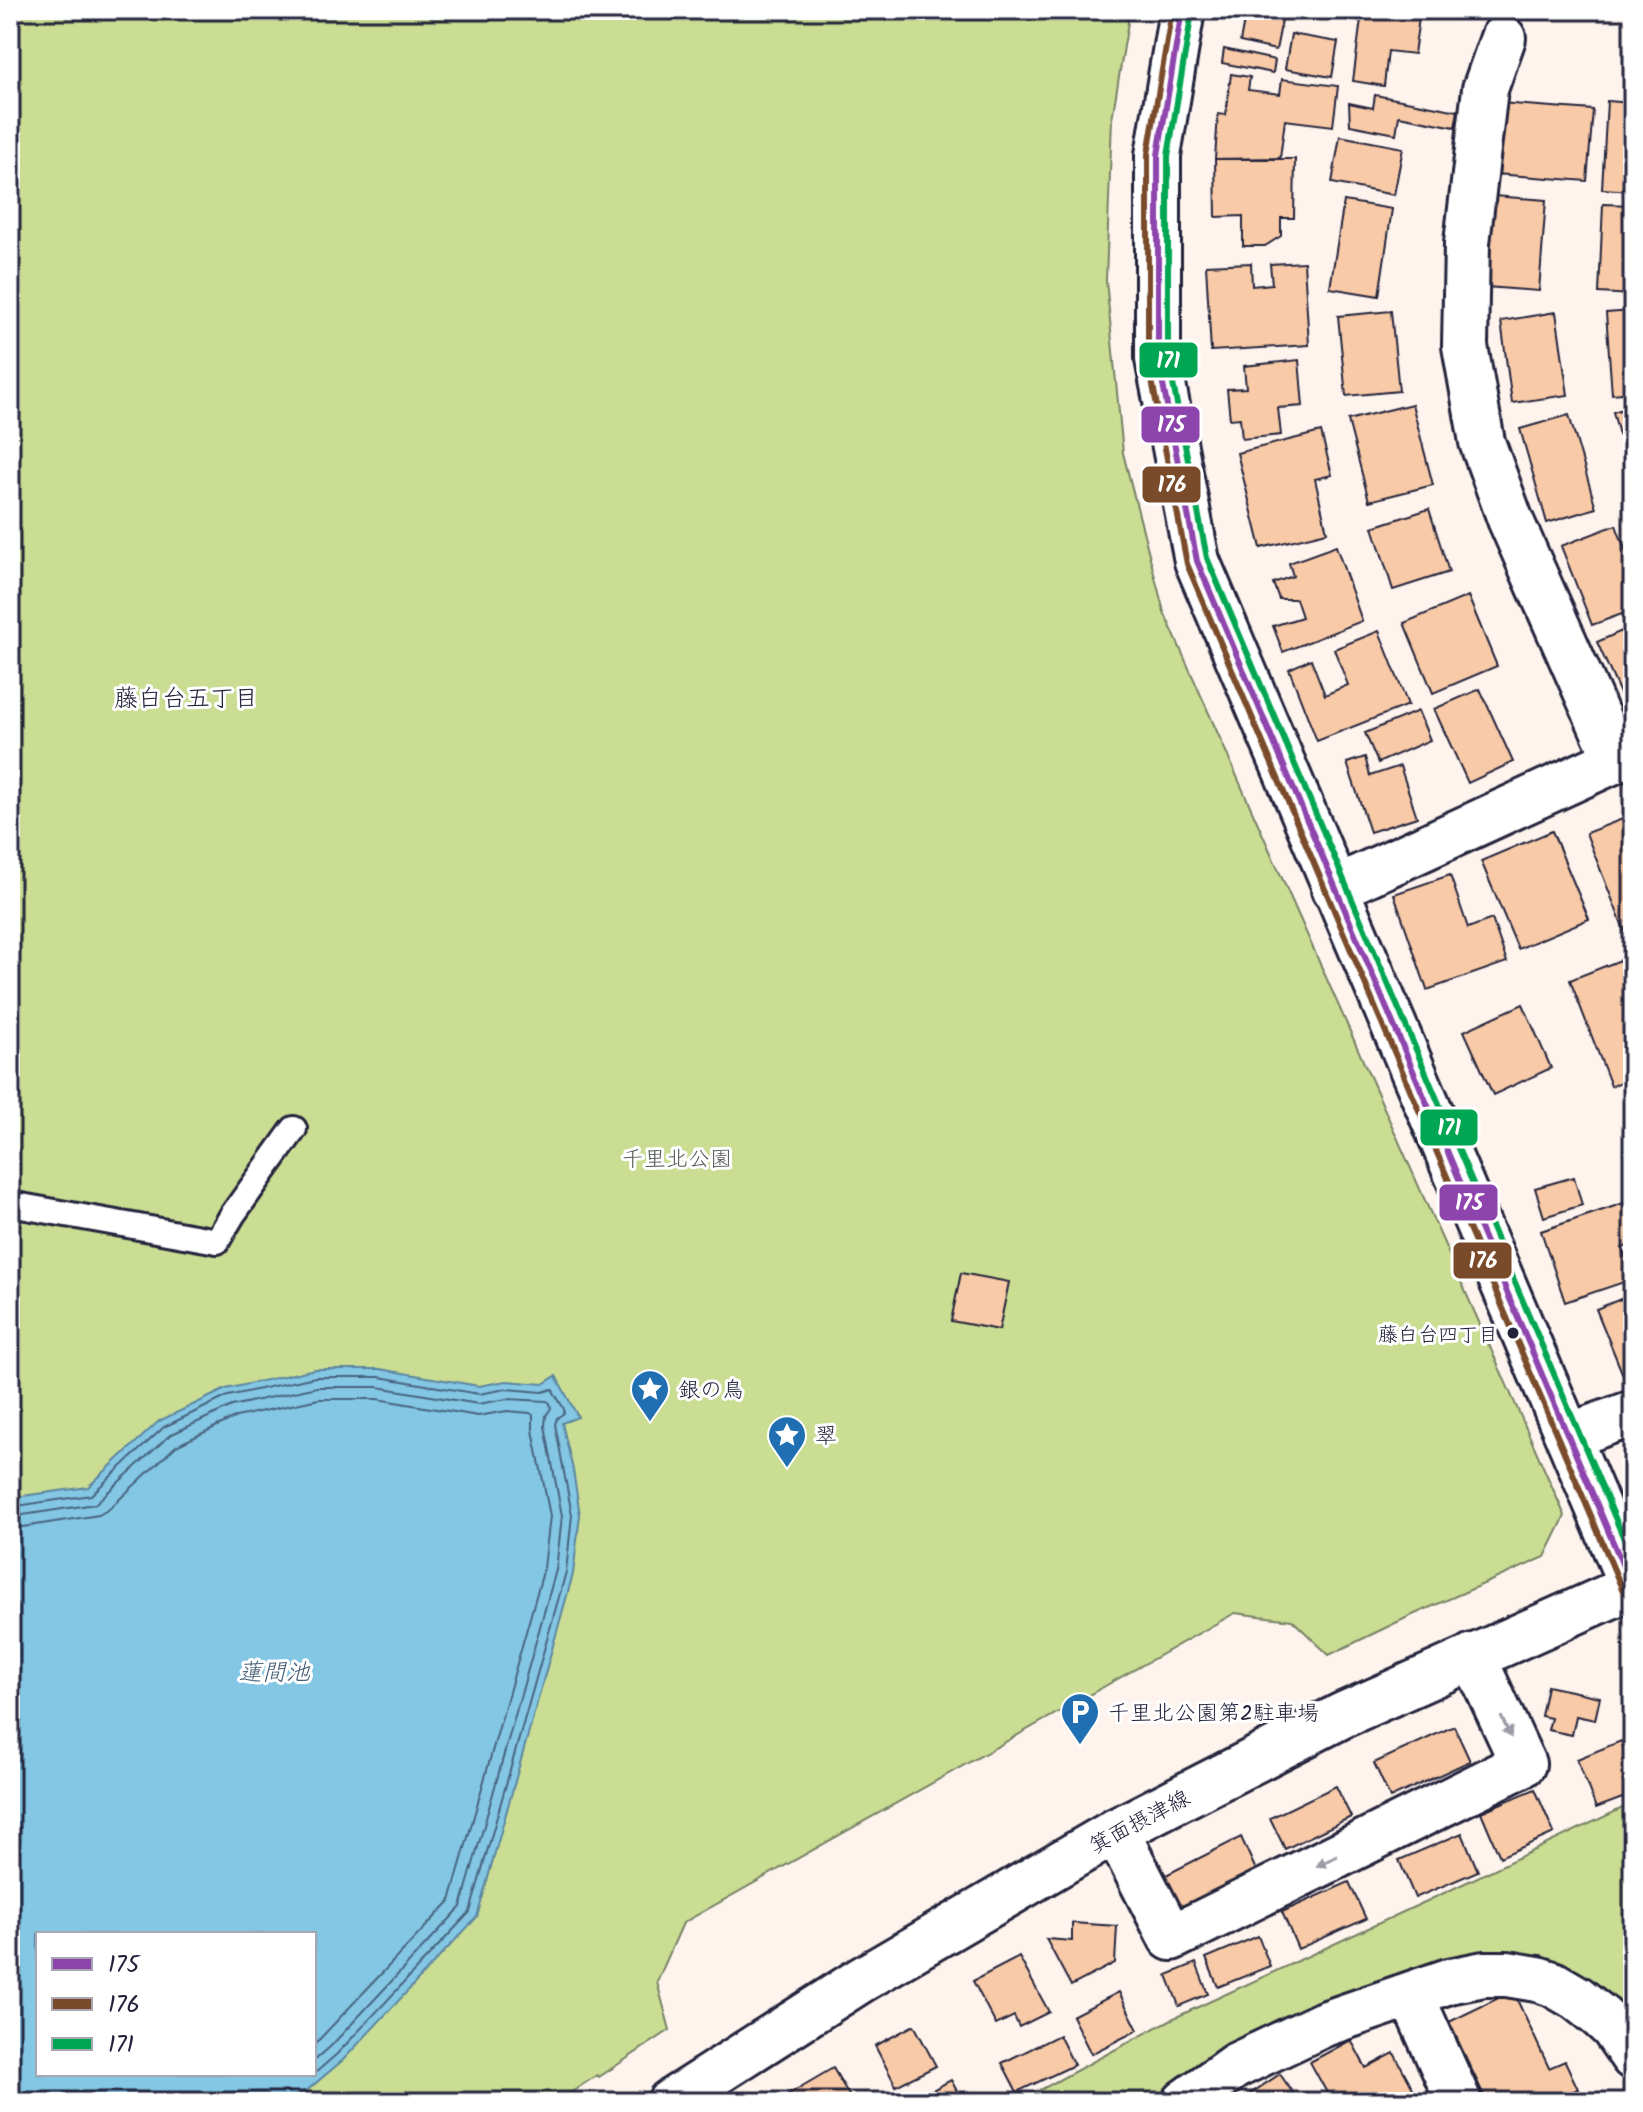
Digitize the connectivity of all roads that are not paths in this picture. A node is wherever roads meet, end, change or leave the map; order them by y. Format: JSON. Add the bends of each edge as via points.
{"nodes":[{"id":1,"x":1182,"y":10,"type":"edge"},
{"id":2,"x":1503,"y":38,"type":"dead end"},
{"id":3,"x":1625,"y":755,"type":"edge"},
{"id":4,"x":1334,"y":889,"type":"junction"},
{"id":5,"x":294,"y":1129,"type":"dead end"},
{"id":6,"x":10,"y":1204,"type":"edge"},
{"id":7,"x":1633,"y":1413,"type":"edge"},
{"id":8,"x":1569,"y":1436,"type":"junction"},
{"id":9,"x":1633,"y":1588,"type":"edge"},
{"id":10,"x":1473,"y":1656,"type":"junction"},
{"id":11,"x":1116,"y":1831,"type":"junction"},
{"id":12,"x":1411,"y":1995,"type":"junction"},
{"id":13,"x":1633,"y":2057,"type":"edge"},
{"id":14,"x":670,"y":2102,"type":"edge"},
{"id":15,"x":1185,"y":2102,"type":"edge"},
{"id":16,"x":1459,"y":2102,"type":"edge"}],
"edges":[{"from":1,"to":4,"type":"street","via":[[1158,155],[1158,359],[1197,561]]},
{"from":2,"to":3,"type":"street","via":[[1485,89],[1467,243],[1465,346],[1482,442],[1510,519]]},
{"from":3,"to":4,"type":"street"},
{"from":4,"to":8,"type":"street"},
{"from":5,"to":6,"type":"lane","via":[[217,1241]]},
{"from":7,"to":8,"type":"street"},
{"from":8,"to":9,"type":"street"},
{"from":9,"to":10,"type":"street","name":"箕面摂津線"},
{"from":10,"to":11,"type":"street","name":"箕面摂津線","via":[[1343,1715]]},
{"from":10,"to":11,"type":"street","one_way":true,"via":[[1523,1764],[1171,1938]]},
{"from":11,"to":14,"type":"street","name":"箕面摂津線","via":[[861,1980]]},
{"from":12,"to":13,"type":"street","via":[[1484,1974],[1545,1980],[1601,2017]]},
{"from":12,"to":15,"type":"street","via":[[1311,2030],[1235,2066]]},
{"from":12,"to":16,"type":"street"}]}
